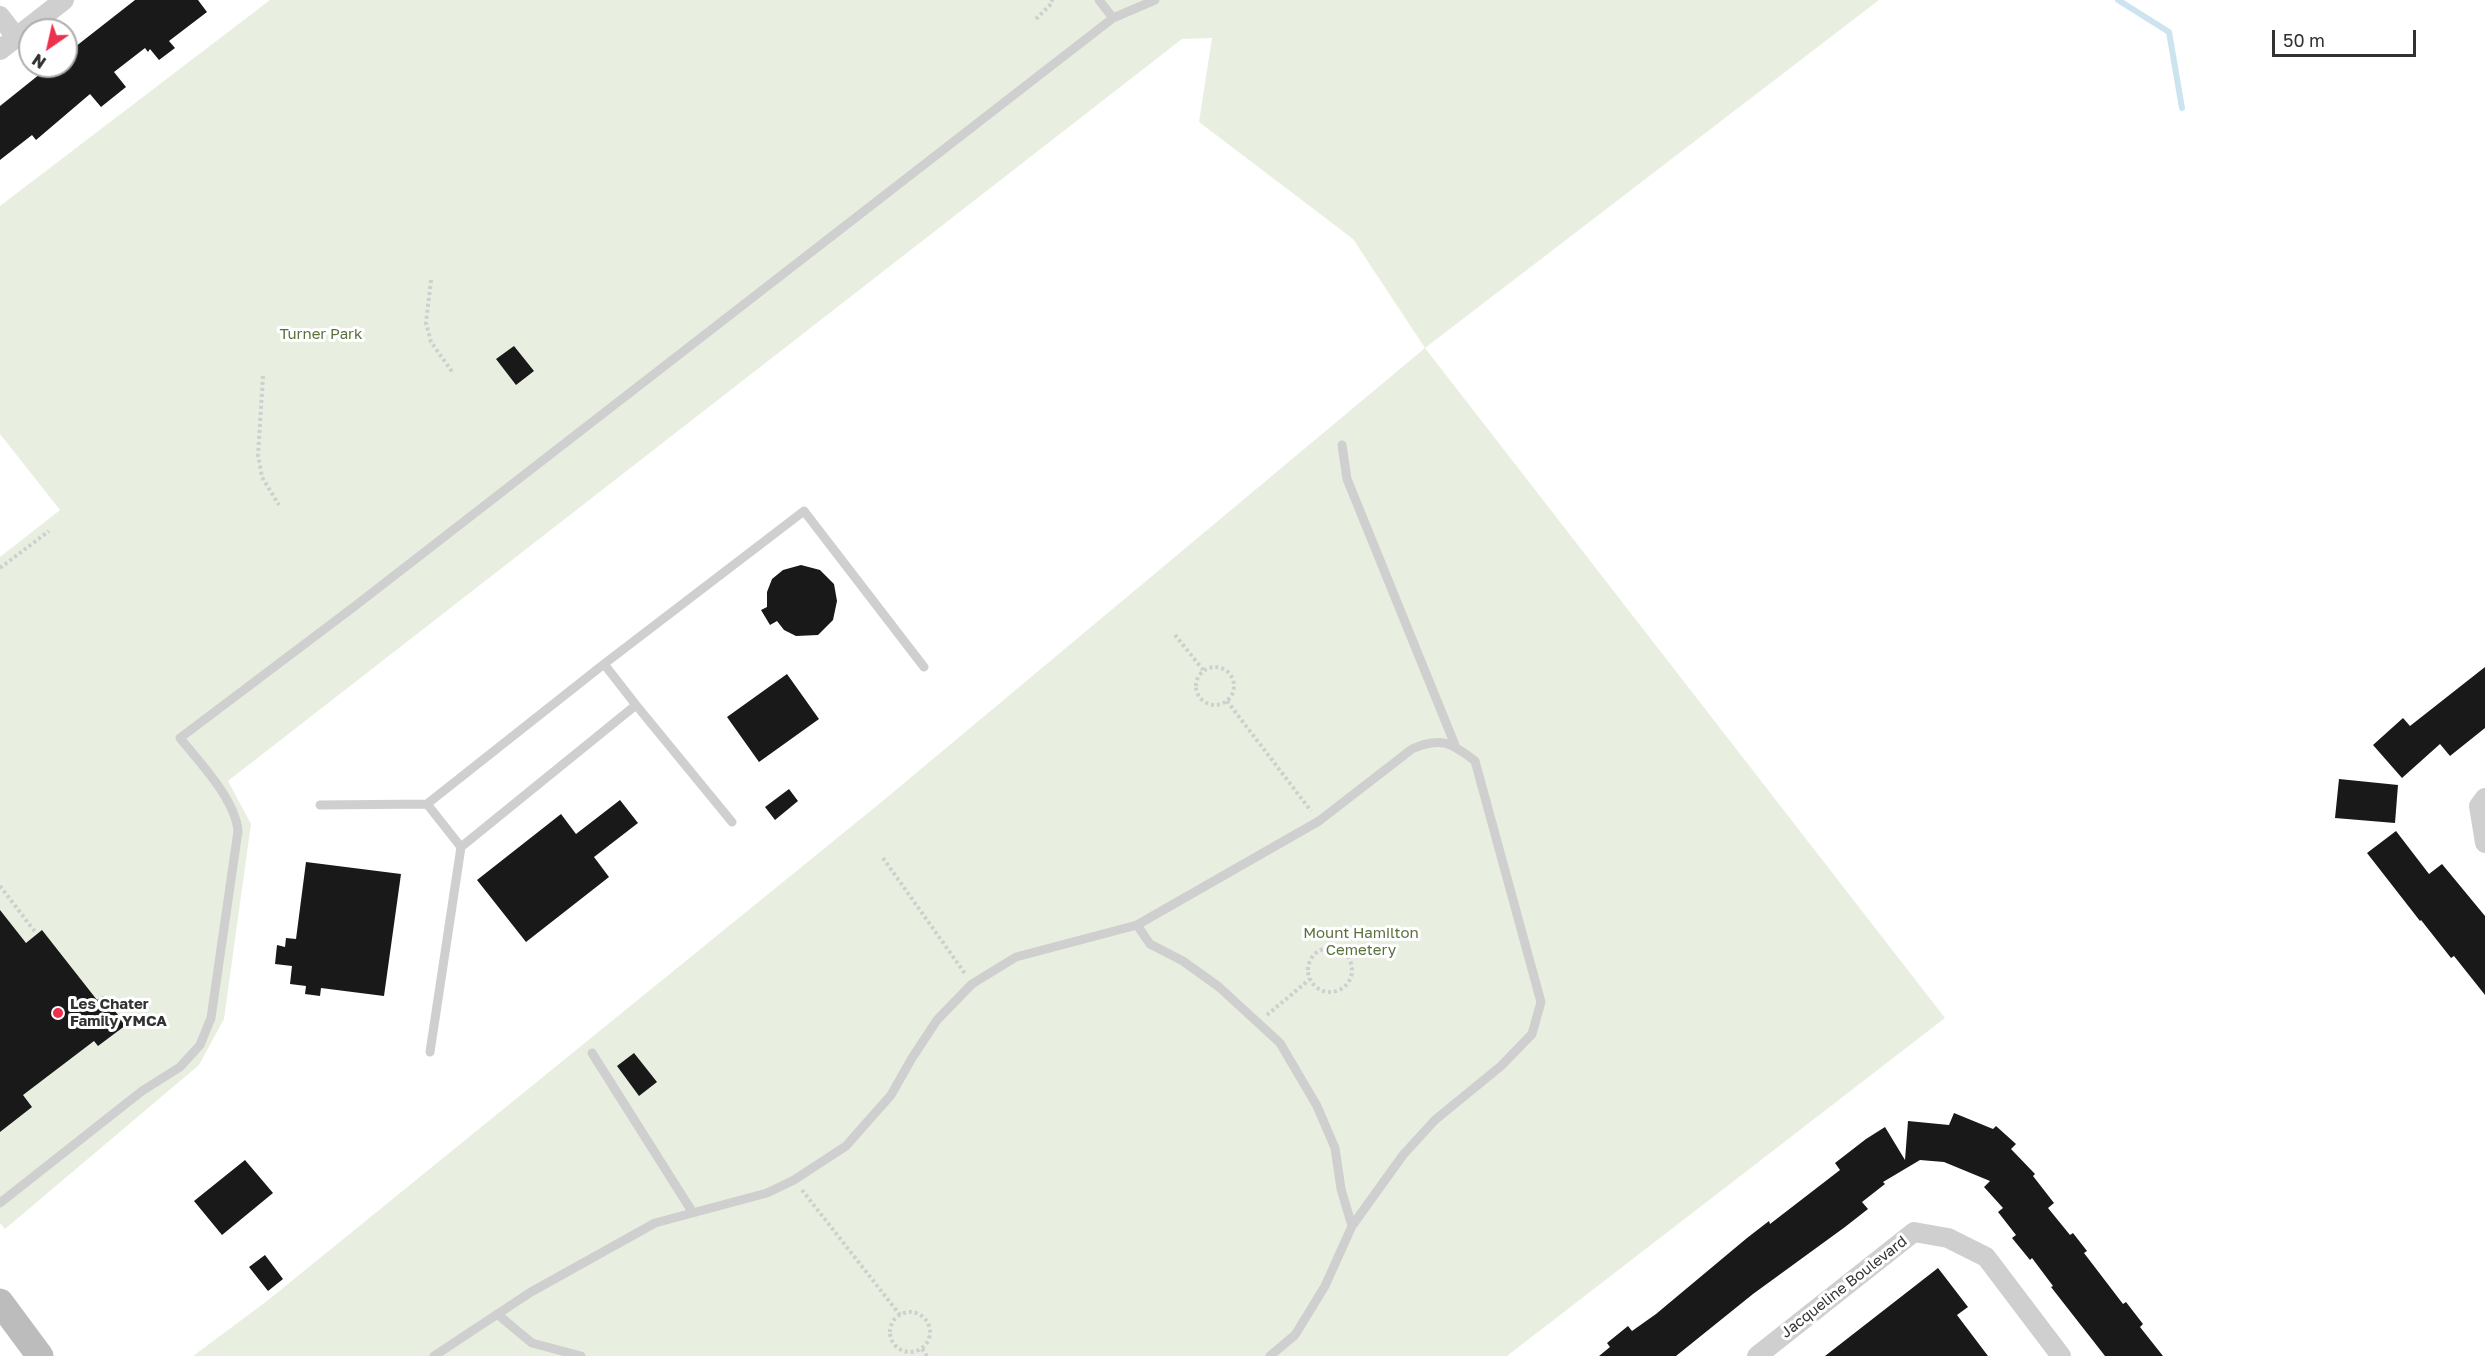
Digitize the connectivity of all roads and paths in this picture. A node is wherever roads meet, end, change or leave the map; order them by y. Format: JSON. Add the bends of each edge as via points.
{"nodes":[{"id":1,"x":64,"y":0,"type":"edge"},
{"id":2,"x":1052,"y":0,"type":"edge"},
{"id":3,"x":1099,"y":0,"type":"edge"},
{"id":4,"x":1155,"y":0,"type":"edge"},
{"id":5,"x":0,"y":16,"type":"edge"},
{"id":6,"x":1113,"y":18,"type":"junction"},
{"id":7,"x":1036,"y":19,"type":"dead end"},
{"id":8,"x":16,"y":37,"type":"junction"},
{"id":9,"x":0,"y":50,"type":"edge"},
{"id":10,"x":431,"y":280,"type":"dead end"},
{"id":11,"x":453,"y":373,"type":"dead end"},
{"id":12,"x":263,"y":376,"type":"dead end"},
{"id":13,"x":1342,"y":445,"type":"dead end"},
{"id":14,"x":279,"y":505,"type":"dead end"},
{"id":15,"x":49,"y":531,"type":"dead end"},
{"id":16,"x":0,"y":568,"type":"edge"},
{"id":17,"x":1175,"y":635,"type":"dead end"},
{"id":18,"x":604,"y":664,"type":"junction"},
{"id":19,"x":924,"y":667,"type":"dead end"},
{"id":20,"x":1204,"y":671,"type":"junction"},
{"id":21,"x":1227,"y":701,"type":"junction"},
{"id":22,"x":636,"y":705,"type":"junction"},
{"id":23,"x":1455,"y":745,"type":"junction"},
{"id":24,"x":2485,"y":798,"type":"edge"},
{"id":25,"x":427,"y":804,"type":"junction"},
{"id":26,"x":320,"y":805,"type":"dead end"},
{"id":27,"x":1319,"y":821,"type":"junction"},
{"id":28,"x":732,"y":822,"type":"dead end"},
{"id":29,"x":2485,"y":843,"type":"edge"},
{"id":30,"x":461,"y":847,"type":"junction"},
{"id":31,"x":883,"y":858,"type":"dead end"},
{"id":32,"x":0,"y":886,"type":"edge"},
{"id":33,"x":1137,"y":925,"type":"junction"},
{"id":34,"x":36,"y":933,"type":"dead end"},
{"id":35,"x":1310,"y":979,"type":"junction"},
{"id":36,"x":972,"y":984,"type":"junction"},
{"id":37,"x":1259,"y":1021,"type":"junction"},
{"id":38,"x":430,"y":1052,"type":"dead end"},
{"id":39,"x":592,"y":1053,"type":"dead end"},
{"id":40,"x":794,"y":1180,"type":"junction"},
{"id":41,"x":0,"y":1203,"type":"edge"},
{"id":42,"x":693,"y":1213,"type":"junction"},
{"id":43,"x":1352,"y":1226,"type":"junction"},
{"id":44,"x":0,"y":1302,"type":"edge"},
{"id":45,"x":497,"y":1314,"type":"junction"},
{"id":46,"x":900,"y":1315,"type":"junction"},
{"id":47,"x":922,"y":1349,"type":"junction"},
{"id":48,"x":39,"y":1356,"type":"edge"},
{"id":49,"x":435,"y":1356,"type":"edge"},
{"id":50,"x":581,"y":1356,"type":"edge"},
{"id":51,"x":927,"y":1356,"type":"edge"},
{"id":52,"x":1270,"y":1356,"type":"edge"},
{"id":53,"x":1757,"y":1356,"type":"edge"},
{"id":54,"x":2061,"y":1356,"type":"edge"}],
"edges":[{"from":1,"to":8,"type":"street"},
{"from":2,"to":7,"type":"path"},
{"from":3,"to":6,"type":"lane"},
{"from":4,"to":6,"type":"lane"},
{"from":5,"to":8,"type":"street"},
{"from":6,"to":41,"type":"lane","via":[[180,738],[230,803],[237,821],[211,1018],[200,1045],[180,1067],[142,1091]]},
{"from":8,"to":9,"type":"street"},
{"from":10,"to":11,"type":"path","via":[[426,323],[431,342]]},
{"from":12,"to":14,"type":"path","via":[[258,455],[262,477]]},
{"from":13,"to":23,"type":"lane","via":[[1347,479]]},
{"from":15,"to":16,"type":"path"},
{"from":17,"to":20,"type":"path"},
{"from":18,"to":19,"type":"lane","via":[[804,511]]},
{"from":18,"to":22,"type":"lane"},
{"from":18,"to":25,"type":"lane"},
{"from":20,"to":21,"type":"path","via":[[1216,668],[1232,677],[1233,690]]},
{"from":20,"to":21,"type":"path","via":[[1196,687],[1200,698],[1216,705]]},
{"from":21,"to":27,"type":"path"},
{"from":22,"to":28,"type":"lane"},
{"from":22,"to":30,"type":"lane"},
{"from":23,"to":27,"type":"lane","via":[[1429,741],[1412,748]]},
{"from":23,"to":43,"type":"lane","via":[[1475,761],[1541,1002],[1532,1034],[1419,1137]]},
{"from":24,"to":29,"type":"street","via":[[2480,806]]},
{"from":25,"to":26,"type":"lane"},
{"from":25,"to":30,"type":"lane"},
{"from":27,"to":33,"type":"lane"},
{"from":30,"to":38,"type":"lane"},
{"from":31,"to":36,"type":"path"},
{"from":32,"to":34,"type":"path"},
{"from":33,"to":36,"type":"lane","via":[[1016,957]]},
{"from":33,"to":37,"type":"lane","via":[[1150,945],[1183,961]]},
{"from":35,"to":35,"type":"path","via":[[1319,989],[1339,990],[1352,975],[1350,961],[1332,948],[1317,952],[1309,964]]},
{"from":35,"to":37,"type":"path"},
{"from":36,"to":40,"type":"lane","via":[[937,1020],[891,1095],[846,1146]]},
{"from":37,"to":43,"type":"lane","via":[[1280,1043],[1317,1106],[1335,1148]]},
{"from":39,"to":42,"type":"lane"},
{"from":40,"to":42,"type":"lane","via":[[767,1193]]},
{"from":40,"to":46,"type":"path"},
{"from":42,"to":45,"type":"lane","via":[[655,1223]]},
{"from":43,"to":52,"type":"lane","via":[[1325,1286],[1295,1335]]},
{"from":44,"to":48,"type":"main road"},
{"from":45,"to":49,"type":"lane"},
{"from":45,"to":50,"type":"lane","via":[[532,1343]]},
{"from":46,"to":47,"type":"path","via":[[913,1312],[925,1319],[930,1331]]},
{"from":46,"to":47,"type":"path","via":[[891,1325],[893,1343],[909,1353]]},
{"from":47,"to":51,"type":"path"},
{"from":53,"to":54,"type":"street","name":"Jacqueline Boulevard","via":[[1914,1232],[1948,1238],[1986,1257]]}]}
